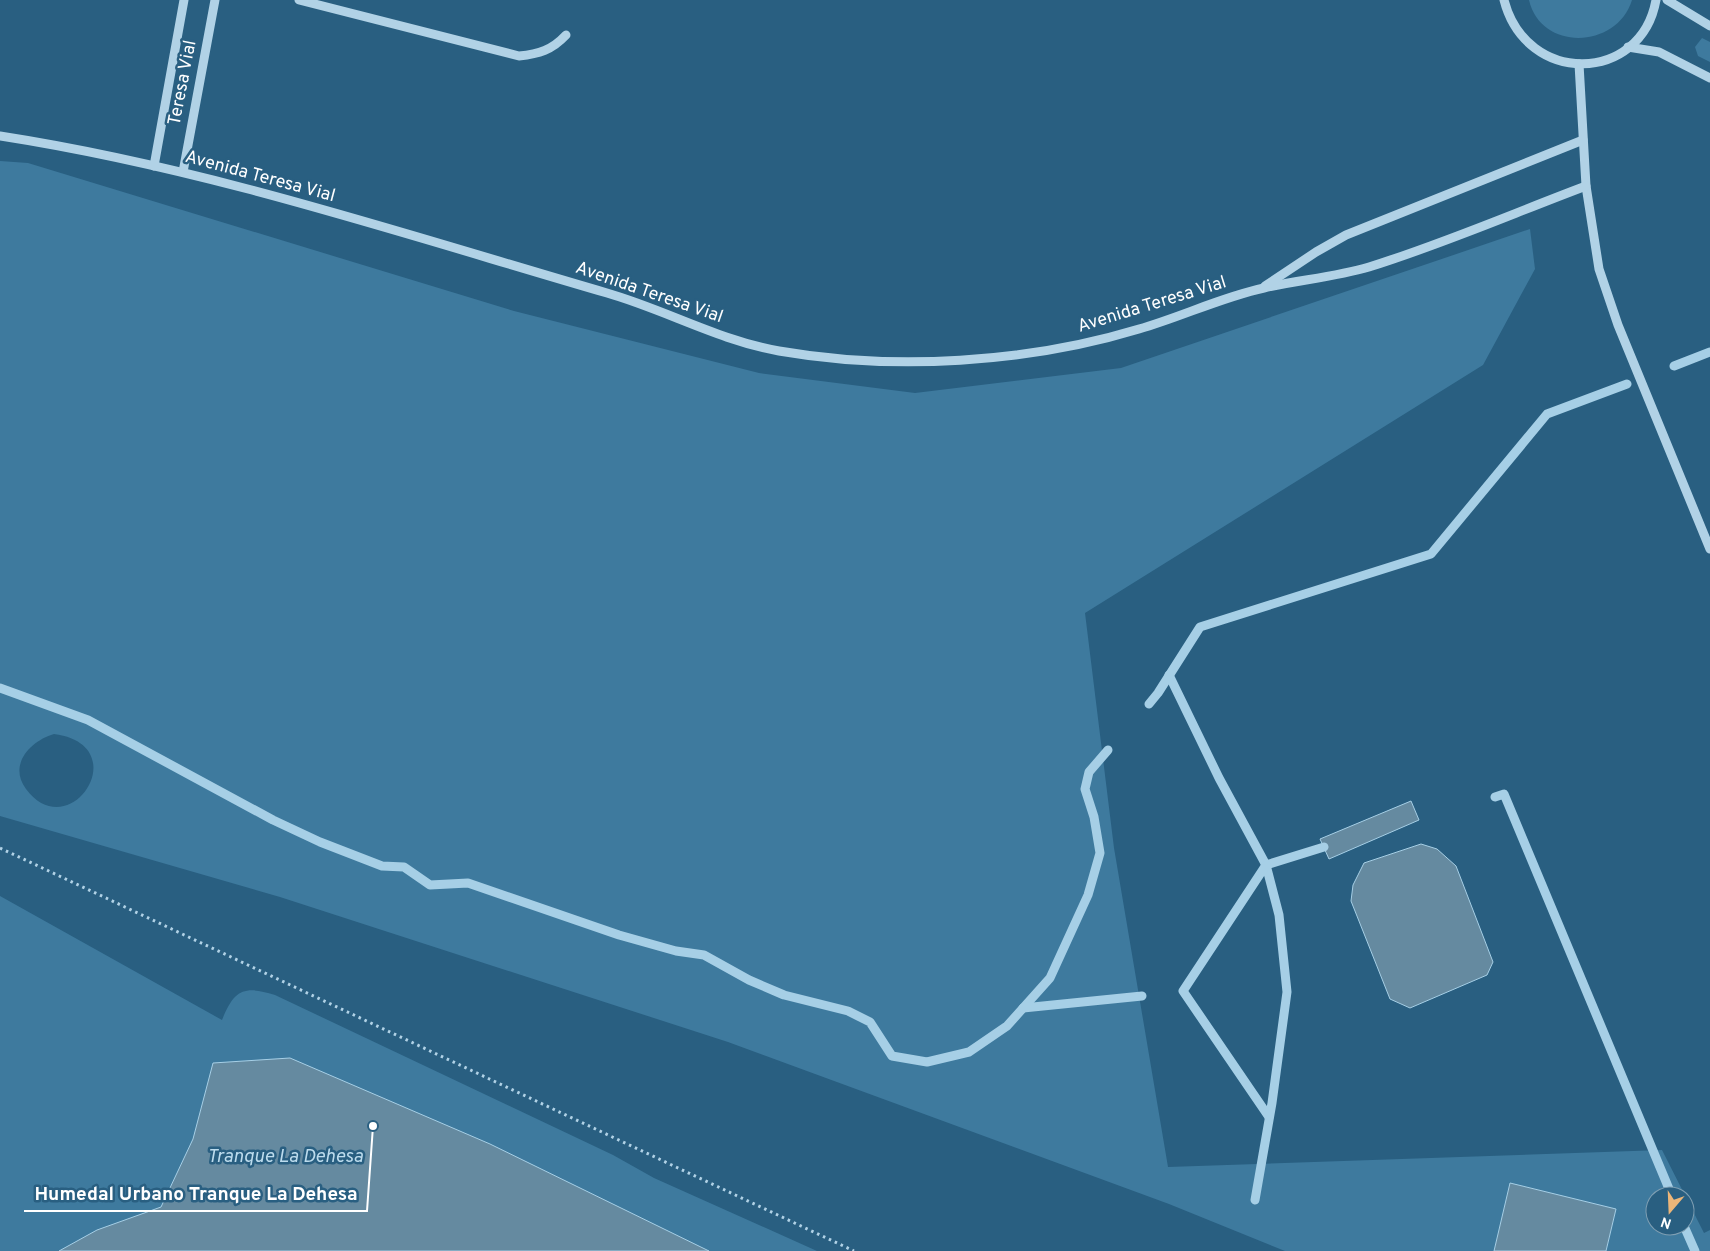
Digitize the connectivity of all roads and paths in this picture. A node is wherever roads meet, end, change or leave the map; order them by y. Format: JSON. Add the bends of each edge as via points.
{"nodes":[{"id":1,"x":184,"y":0,"type":"edge"},
{"id":2,"x":215,"y":0,"type":"edge"},
{"id":3,"x":299,"y":0,"type":"edge"},
{"id":4,"x":1504,"y":0,"type":"edge"},
{"id":5,"x":1656,"y":0,"type":"edge"},
{"id":6,"x":1667,"y":0,"type":"edge"},
{"id":7,"x":1710,"y":26,"type":"edge"},
{"id":8,"x":566,"y":35,"type":"dead end"},
{"id":9,"x":1628,"y":47,"type":"junction"},
{"id":10,"x":1579,"y":64,"type":"junction"},
{"id":11,"x":1710,"y":78,"type":"edge"},
{"id":12,"x":0,"y":136,"type":"edge"},
{"id":13,"x":1583,"y":140,"type":"junction"},
{"id":14,"x":154,"y":166,"type":"junction"},
{"id":15,"x":183,"y":172,"type":"junction"},
{"id":16,"x":1586,"y":186,"type":"junction"},
{"id":17,"x":1263,"y":288,"type":"junction"},
{"id":18,"x":1710,"y":550,"type":"edge"},
{"id":19,"x":0,"y":848,"type":"edge"},
{"id":20,"x":854,"y":1251,"type":"edge"}],
"edges":[{"from":1,"to":14,"type":"street","name":"Teresa Vial"},
{"from":2,"to":15,"type":"street","name":"Teresa Vial"},
{"from":3,"to":8,"type":"street","via":[[519,56],[544,52]]},
{"from":4,"to":10,"type":"street","via":[[1514,27],[1535,50],[1563,62]]},
{"from":5,"to":9,"type":"street","via":[[1649,22]]},
{"from":6,"to":7,"type":"street"},
{"from":9,"to":10,"type":"street","via":[[1605,60]]},
{"from":9,"to":11,"type":"street","via":[[1660,52]]},
{"from":10,"to":13,"type":"street"},
{"from":12,"to":14,"type":"street","name":"Avenida Teresa Vial"},
{"from":13,"to":16,"type":"street"},
{"from":13,"to":17,"type":"street","name":"Avenida Teresa Vial","via":[[1346,235]]},
{"from":14,"to":15,"type":"street","name":"Avenida Teresa Vial"},
{"from":15,"to":17,"type":"street","name":"Avenida Teresa Vial","via":[[270,194],[626,299],[743,343],[807,354],[951,360],[1053,349],[1139,329]]},
{"from":16,"to":17,"type":"street","name":"Avenida Teresa Vial","via":[[1370,267]]},
{"from":16,"to":18,"type":"street","via":[[1595,249],[1607,295]]},
{"from":19,"to":20,"type":"path"}]}
